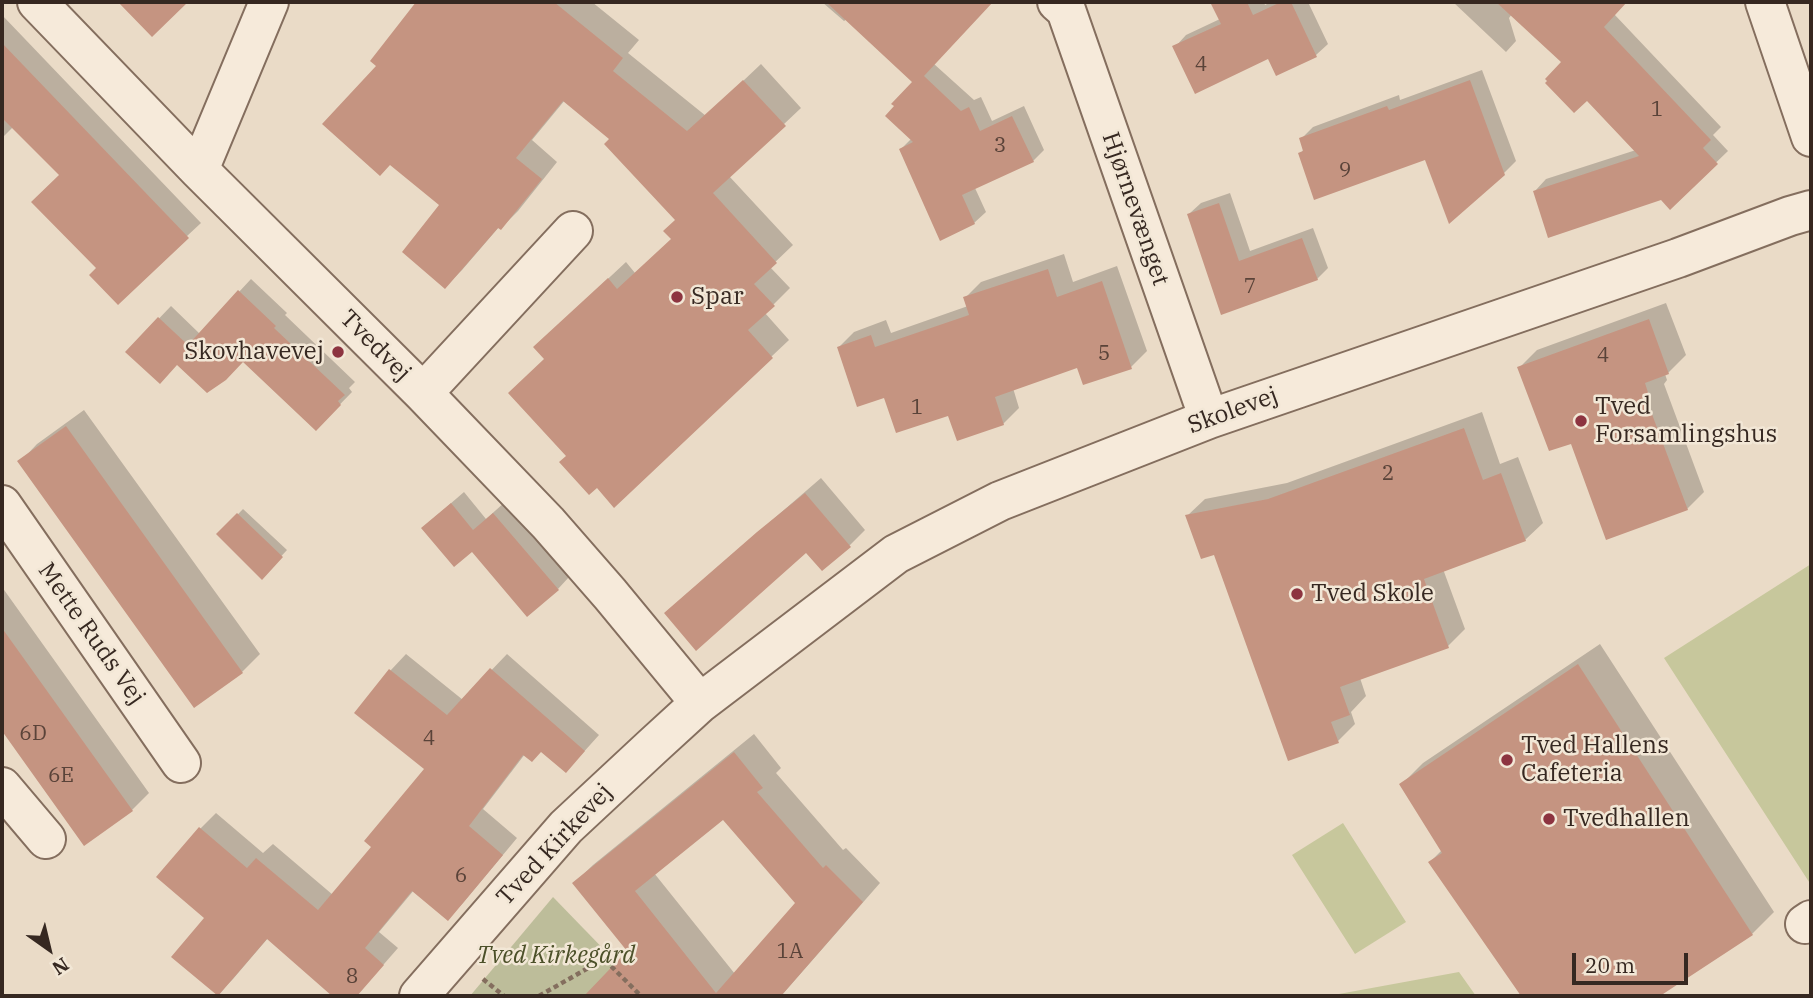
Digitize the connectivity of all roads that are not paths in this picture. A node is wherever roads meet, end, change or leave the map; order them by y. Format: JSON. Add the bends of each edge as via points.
{"nodes":[{"id":1,"x":37,"y":2,"type":"edge"},
{"id":2,"x":269,"y":2,"type":"edge"},
{"id":3,"x":1057,"y":2,"type":"edge"},
{"id":4,"x":1765,"y":2,"type":"edge"},
{"id":5,"x":1811,"y":137,"type":"edge"},
{"id":6,"x":199,"y":170,"type":"junction"},
{"id":7,"x":1811,"y":210,"type":"edge"},
{"id":8,"x":573,"y":231,"type":"dead end"},
{"id":9,"x":423,"y":393,"type":"junction"},
{"id":10,"x":1209,"y":419,"type":"junction"},
{"id":11,"x":2,"y":505,"type":"edge"},
{"id":12,"x":700,"y":703,"type":"junction"},
{"id":13,"x":181,"y":763,"type":"dead end"},
{"id":14,"x":2,"y":786,"type":"edge"},
{"id":15,"x":46,"y":839,"type":"dead end"},
{"id":16,"x":419,"y":996,"type":"edge"}],
"edges":[{"from":1,"to":6,"type":"street","name":"Tvedvej"},
{"from":2,"to":6,"type":"street"},
{"from":3,"to":10,"type":"street","name":"Hjørnevænget","via":[[1066,10]]},
{"from":4,"to":5,"type":"street"},
{"from":6,"to":9,"type":"street","name":"Tvedvej"},
{"from":7,"to":10,"type":"street","name":"Skolevej"},
{"from":8,"to":9,"type":"street"},
{"from":9,"to":12,"type":"street","name":"Tvedvej","via":[[548,523]]},
{"from":10,"to":12,"type":"street","name":"Skolevej","via":[[1000,501],[896,554]]},
{"from":11,"to":13,"type":"street","name":"Mette Ruds Vej"},
{"from":12,"to":16,"type":"street","name":"Tved Kirkevej","via":[[566,827]]},
{"from":14,"to":15,"type":"street"}]}
